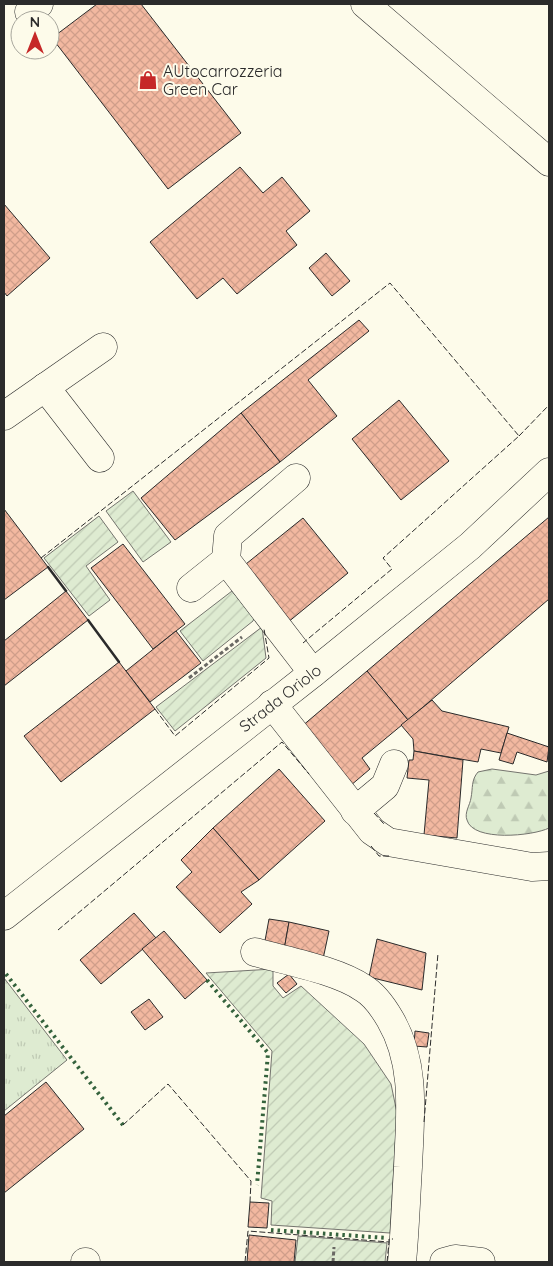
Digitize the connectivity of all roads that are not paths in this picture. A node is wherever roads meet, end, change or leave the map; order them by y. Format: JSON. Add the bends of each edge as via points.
{"nodes":[{"id":1,"x":365,"y":4,"type":"edge"},
{"id":2,"x":549,"y":162,"type":"edge"},
{"id":3,"x":102,"y":347,"type":"dead end"},
{"id":4,"x":45,"y":387,"type":"junction"},
{"id":5,"x":4,"y":416,"type":"edge"},
{"id":6,"x":100,"y":458,"type":"dead end"},
{"id":7,"x":549,"y":472,"type":"edge"},
{"id":8,"x":296,"y":478,"type":"dead end"},
{"id":9,"x":226,"y":560,"type":"junction"},
{"id":10,"x":191,"y":588,"type":"dead end"},
{"id":11,"x":313,"y":673,"type":"junction"},
{"id":12,"x":272,"y":704,"type":"junction"},
{"id":13,"x":394,"y":764,"type":"dead end"},
{"id":14,"x":356,"y":811,"type":"junction"},
{"id":15,"x":549,"y":866,"type":"edge"},
{"id":16,"x":4,"y":916,"type":"edge"},
{"id":17,"x":255,"y":952,"type":"dead end"},
{"id":18,"x":402,"y":1262,"type":"edge"},
{"id":19,"x":444,"y":1262,"type":"edge"},
{"id":20,"x":482,"y":1262,"type":"edge"}],
"edges":[{"from":1,"to":2,"type":"street"},
{"from":3,"to":4,"type":"street"},
{"from":4,"to":5,"type":"street"},
{"from":4,"to":6,"type":"street"},
{"from":7,"to":11,"type":"street","name":"Strada Oriolo","via":[[470,546]]},
{"from":8,"to":9,"type":"street","via":[[228,536]]},
{"from":9,"to":10,"type":"street"},
{"from":9,"to":11,"type":"street"},
{"from":11,"to":12,"type":"street","name":"Strada Oriolo"},
{"from":12,"to":14,"type":"street"},
{"from":12,"to":16,"type":"street","name":"Strada Oriolo"},
{"from":13,"to":14,"type":"street","via":[[385,786]]},
{"from":14,"to":15,"type":"street","via":[[372,831],[388,842],[532,866]]},
{"from":17,"to":18,"type":"street","via":[[347,979],[364,988],[382,1004],[396,1028],[410,1073],[411,1102]]},
{"from":19,"to":20,"type":"street","via":[[455,1259]]}]}
